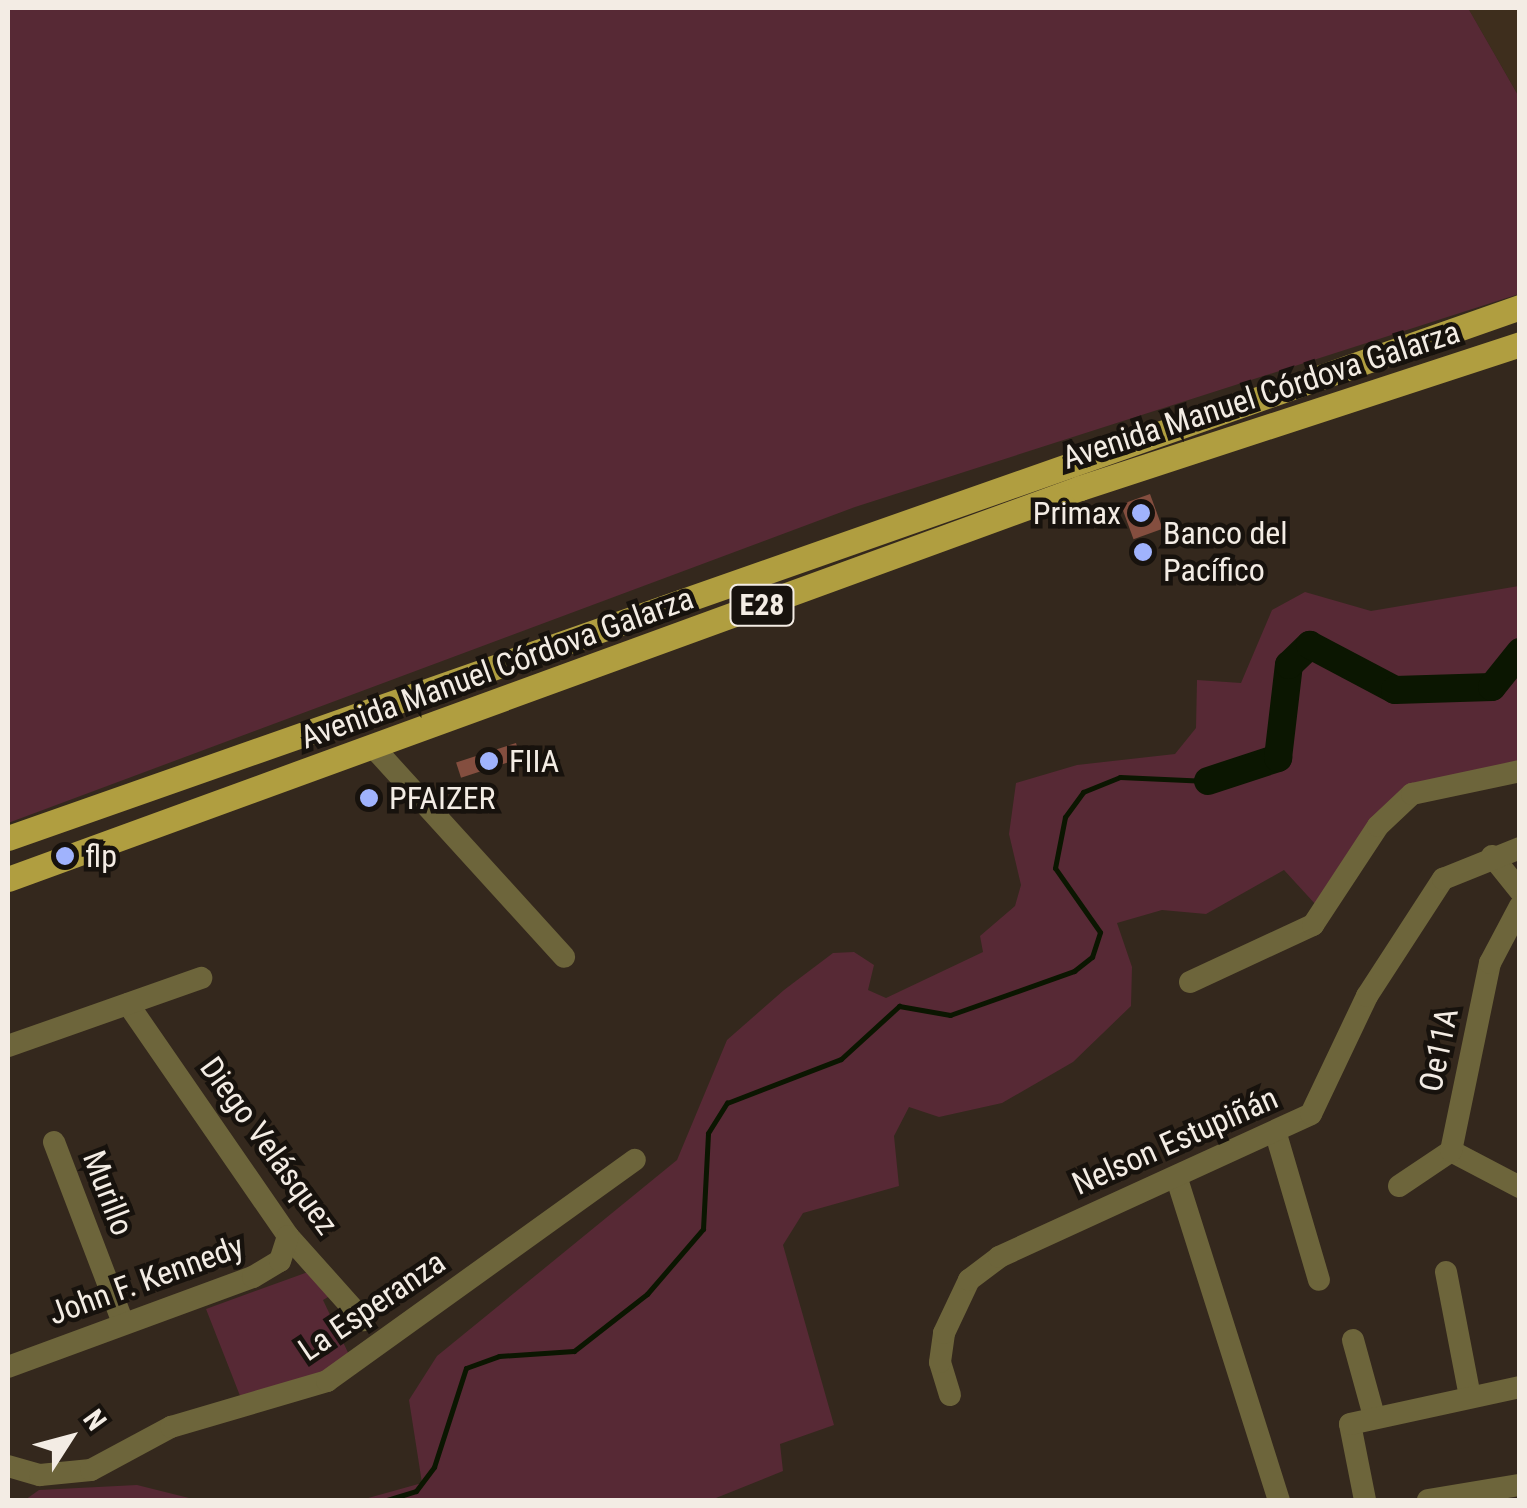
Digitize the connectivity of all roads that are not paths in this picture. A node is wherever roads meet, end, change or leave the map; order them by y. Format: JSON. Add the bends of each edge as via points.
{"nodes":[{"id":1,"x":1520,"y":307,"type":"edge"},
{"id":2,"x":1520,"y":344,"type":"edge"},
{"id":3,"x":969,"y":500,"type":"junction"},
{"id":4,"x":979,"y":528,"type":"junction"},
{"id":5,"x":774,"y":566,"type":"junction"},
{"id":6,"x":785,"y":597,"type":"junction"},
{"id":7,"x":375,"y":749,"type":"junction"},
{"id":8,"x":1520,"y":771,"type":"edge"},
{"id":9,"x":8,"y":838,"type":"edge"},
{"id":10,"x":1520,"y":848,"type":"edge"},
{"id":11,"x":1492,"y":856,"type":"junction"},
{"id":12,"x":8,"y":878,"type":"edge"},
{"id":13,"x":1520,"y":891,"type":"edge"},
{"id":14,"x":1520,"y":906,"type":"edge"},
{"id":15,"x":564,"y":957,"type":"dead end"},
{"id":16,"x":200,"y":978,"type":"dead end"},
{"id":17,"x":1190,"y":982,"type":"dead end"},
{"id":18,"x":128,"y":1004,"type":"junction"},
{"id":19,"x":8,"y":1046,"type":"edge"},
{"id":20,"x":1276,"y":1134,"type":"junction"},
{"id":21,"x":54,"y":1142,"type":"dead end"},
{"id":22,"x":1452,"y":1151,"type":"junction"},
{"id":23,"x":635,"y":1160,"type":"dead end"},
{"id":24,"x":1177,"y":1179,"type":"junction"},
{"id":25,"x":1399,"y":1186,"type":"dead end"},
{"id":26,"x":1520,"y":1187,"type":"edge"},
{"id":27,"x":288,"y":1236,"type":"junction"},
{"id":28,"x":1446,"y":1272,"type":"dead end"},
{"id":29,"x":1319,"y":1280,"type":"dead end"},
{"id":30,"x":363,"y":1320,"type":"dead end"},
{"id":31,"x":123,"y":1323,"type":"junction"},
{"id":32,"x":1352,"y":1340,"type":"dead end"},
{"id":33,"x":8,"y":1367,"type":"edge"},
{"id":34,"x":1520,"y":1386,"type":"edge"},
{"id":35,"x":950,"y":1395,"type":"dead end"},
{"id":36,"x":1470,"y":1397,"type":"junction"},
{"id":37,"x":1374,"y":1416,"type":"junction"},
{"id":38,"x":8,"y":1466,"type":"edge"},
{"id":39,"x":1520,"y":1485,"type":"edge"},
{"id":40,"x":1279,"y":1500,"type":"edge"},
{"id":41,"x":1365,"y":1500,"type":"edge"},
{"id":42,"x":1428,"y":1500,"type":"edge"}],
"edges":[{"from":1,"to":3,"type":"main road","name":"Avenida Manuel Córdova Galarza","number":"E28"},
{"from":2,"to":4,"type":"main road","name":"Avenida Manuel Córdova Galarza","number":"E28"},
{"from":3,"to":4,"type":"main road"},
{"from":3,"to":5,"type":"main road","name":"Avenida Manuel Córdova Galarza","number":"E28"},
{"from":4,"to":6,"type":"main road","name":"Avenida Manuel Córdova Galarza","number":"E28"},
{"from":5,"to":6,"type":"main road"},
{"from":5,"to":9,"type":"main road","name":"Avenida Manuel Córdova Galarza","number":"E28"},
{"from":6,"to":7,"type":"main road","name":"Avenida Manuel Córdova Galarza","number":"E28"},
{"from":7,"to":12,"type":"main road","name":"Avenida Manuel Córdova Galarza","number":"E28"},
{"from":7,"to":15,"type":"street"},
{"from":8,"to":17,"type":"street","via":[[1412,794],[1378,826],[1313,925]]},
{"from":10,"to":11,"type":"street","name":"Nelson Estupiñán"},
{"from":11,"to":13,"type":"street"},
{"from":11,"to":20,"type":"street","name":"Nelson Estupiñán","via":[[1443,879],[1367,996],[1312,1114]]},
{"from":14,"to":22,"type":"street","name":"Oe11A","via":[[1490,963]]},
{"from":16,"to":18,"type":"street"},
{"from":18,"to":19,"type":"street"},
{"from":18,"to":27,"type":"street","name":"Diego Velásquez"},
{"from":20,"to":24,"type":"street","name":"Nelson Estupiñán"},
{"from":20,"to":29,"type":"street"},
{"from":21,"to":31,"type":"street","name":"Murillo"},
{"from":22,"to":25,"type":"street"},
{"from":22,"to":26,"type":"street"},
{"from":23,"to":38,"type":"street","name":"La Esperanza","via":[[328,1381],[172,1427],[92,1470],[40,1475]]},
{"from":24,"to":35,"type":"street","name":"Nelson Estupiñán","via":[[999,1256],[969,1280],[944,1332],[940,1362]]},
{"from":24,"to":40,"type":"street"},
{"from":27,"to":30,"type":"street","name":"Diego Velásquez"},
{"from":27,"to":31,"type":"street","name":"John F. Kennedy","via":[[273,1267]]},
{"from":28,"to":36,"type":"street"},
{"from":31,"to":33,"type":"street","name":"John F. Kennedy"},
{"from":32,"to":37,"type":"street"},
{"from":34,"to":36,"type":"street"},
{"from":36,"to":37,"type":"street"},
{"from":37,"to":41,"type":"street","via":[[1350,1424]]},
{"from":39,"to":42,"type":"street"}]}
